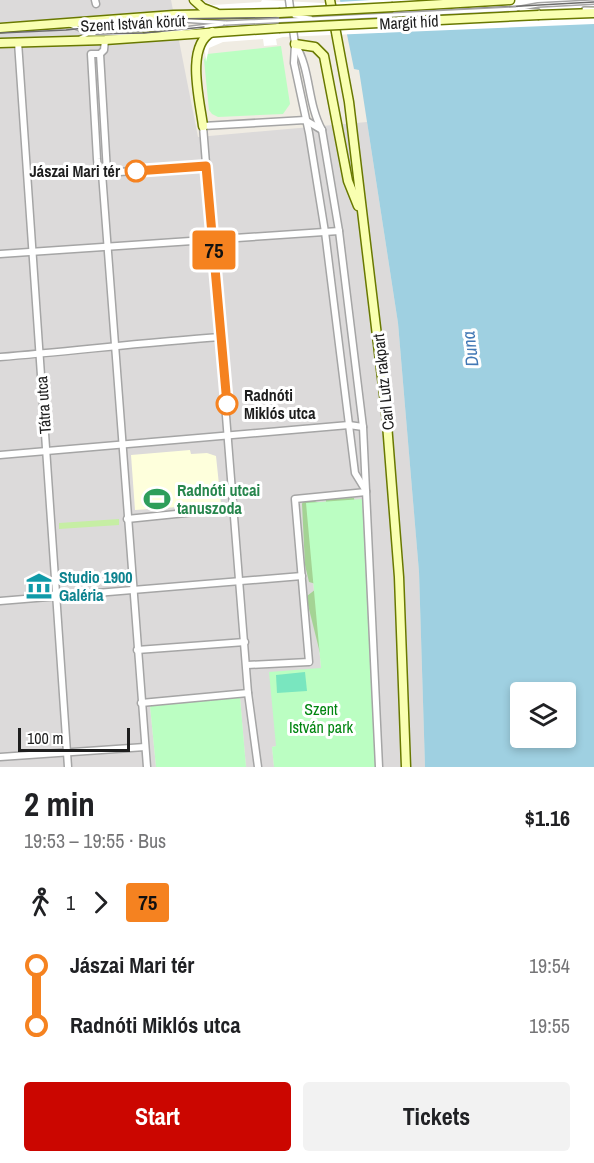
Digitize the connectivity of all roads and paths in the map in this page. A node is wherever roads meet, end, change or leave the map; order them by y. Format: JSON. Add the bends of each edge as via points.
{"nodes":[{"id":1,"x":289,"y":0,"type":"edge"},
{"id":2,"x":330,"y":0,"type":"edge"},
{"id":3,"x":510,"y":0,"type":"edge"},
{"id":4,"x":594,"y":2,"type":"edge"},
{"id":5,"x":516,"y":9,"type":"junction"},
{"id":6,"x":199,"y":10,"type":"edge"},
{"id":7,"x":594,"y":11,"type":"edge"},
{"id":8,"x":279,"y":14,"type":"junction"},
{"id":9,"x":539,"y":15,"type":"junction"},
{"id":10,"x":226,"y":19,"type":"junction"},
{"id":11,"x":321,"y":20,"type":"junction"},
{"id":12,"x":0,"y":28,"type":"edge"},
{"id":13,"x":279,"y":28,"type":"junction"},
{"id":14,"x":203,"y":32,"type":"junction"},
{"id":15,"x":105,"y":40,"type":"junction"},
{"id":16,"x":76,"y":41,"type":"junction"},
{"id":17,"x":18,"y":42,"type":"junction"},
{"id":18,"x":0,"y":43,"type":"edge"},
{"id":19,"x":294,"y":44,"type":"junction"},
{"id":20,"x":305,"y":120,"type":"junction"},
{"id":21,"x":203,"y":126,"type":"junction"},
{"id":22,"x":322,"y":130,"type":"junction"},
{"id":23,"x":206,"y":166,"type":"junction"},
{"id":24,"x":105,"y":173,"type":"junction"},
{"id":25,"x":362,"y":214,"type":"junction"},
{"id":26,"x":339,"y":231,"type":"junction"},
{"id":27,"x":325,"y":232,"type":"junction"},
{"id":28,"x":213,"y":239,"type":"junction"},
{"id":29,"x":106,"y":246,"type":"junction"},
{"id":30,"x":33,"y":252,"type":"junction"},
{"id":31,"x":0,"y":254,"type":"edge"},
{"id":32,"x":221,"y":337,"type":"junction"},
{"id":33,"x":113,"y":346,"type":"junction"},
{"id":34,"x":40,"y":354,"type":"junction"},
{"id":35,"x":0,"y":357,"type":"edge"},
{"id":36,"x":349,"y":425,"type":"junction"},
{"id":37,"x":363,"y":427,"type":"junction"},
{"id":38,"x":230,"y":437,"type":"junction"},
{"id":39,"x":121,"y":446,"type":"junction"},
{"id":40,"x":46,"y":452,"type":"junction"},
{"id":41,"x":0,"y":455,"type":"edge"},
{"id":42,"x":366,"y":492,"type":"junction"},
{"id":43,"x":235,"y":508,"type":"junction"},
{"id":44,"x":127,"y":519,"type":"junction"},
{"id":45,"x":302,"y":576,"type":"junction"},
{"id":46,"x":241,"y":581,"type":"junction"},
{"id":47,"x":133,"y":590,"type":"junction"},
{"id":48,"x":56,"y":597,"type":"junction"},
{"id":49,"x":0,"y":601,"type":"edge"},
{"id":50,"x":245,"y":642,"type":"junction"},
{"id":51,"x":137,"y":650,"type":"junction"},
{"id":52,"x":246,"y":666,"type":"junction"},
{"id":53,"x":248,"y":693,"type":"junction"},
{"id":54,"x":141,"y":703,"type":"junction"},
{"id":55,"x":145,"y":747,"type":"junction"},
{"id":56,"x":67,"y":753,"type":"junction"},
{"id":57,"x":0,"y":757,"type":"edge"},
{"id":58,"x":68,"y":767,"type":"edge"},
{"id":59,"x":147,"y":767,"type":"edge"},
{"id":60,"x":258,"y":767,"type":"edge"},
{"id":61,"x":379,"y":767,"type":"edge"},
{"id":62,"x":406,"y":767,"type":"edge"}],
"edges":[{"from":1,"to":19,"type":"street"},
{"from":2,"to":25,"type":"main road","name":"Carl Lutz rakpart","via":[[347,91]]},
{"from":3,"to":8,"type":"main road","name":"Margit híd","bridge":true},
{"from":4,"to":5,"type":"lane","name":"Margit híd"},
{"from":5,"to":7,"type":"lane","name":"Margit híd","bridge":true},
{"from":5,"to":9,"type":"lane","name":"Margit híd","bridge":true},
{"from":5,"to":11,"type":"lane","name":"Margit híd","bridge":true},
{"from":6,"to":10,"type":"main road"},
{"from":6,"to":10,"type":"lane","name":"Margit híd"},
{"from":6,"to":12,"type":"main road","name":"Szent István körút"},
{"from":7,"to":9,"type":"main road","name":"Margit híd"},
{"from":8,"to":10,"type":"main road","name":"Margit híd"},
{"from":8,"to":11,"type":"lane","name":"Margit híd","bridge":true},
{"from":9,"to":13,"type":"main road","name":"Margit híd","bridge":true},
{"from":10,"to":11,"type":"lane","name":"Margit híd","bridge":true},
{"from":10,"to":14,"type":"lane","name":"Margit híd"},
{"from":11,"to":13,"type":"lane","name":"Margit híd","bridge":true},
{"from":13,"to":14,"type":"main road","name":"Margit híd"},
{"from":14,"to":15,"type":"main road","name":"Szent István körút"},
{"from":14,"to":16,"type":"lane","name":"Szent István körút","via":[[88,34]]},
{"from":14,"to":21,"type":"main road","via":[[196,57]]},
{"from":15,"to":16,"type":"main road","name":"Szent István körút"},
{"from":15,"to":24,"type":"street","via":[[104,50],[91,54],[98,169]]},
{"from":16,"to":17,"type":"main road","name":"Szent István körút"},
{"from":17,"to":18,"type":"main road","name":"Szent István körút"},
{"from":17,"to":30,"type":"street","name":"Tátra utca"},
{"from":19,"to":20,"type":"street"},
{"from":19,"to":22,"type":"street","via":[[301,53],[313,113]]},
{"from":19,"to":25,"type":"main road","via":[[315,47],[324,56],[348,181]]},
{"from":20,"to":21,"type":"street"},
{"from":20,"to":22,"type":"street"},
{"from":20,"to":27,"type":"street"},
{"from":21,"to":23,"type":"street"},
{"from":22,"to":26,"type":"street"},
{"from":23,"to":24,"type":"street"},
{"from":23,"to":28,"type":"street"},
{"from":24,"to":29,"type":"street"},
{"from":25,"to":62,"type":"main road","name":"Carl Lutz rakpart","via":[[393,480]]},
{"from":26,"to":27,"type":"street"},
{"from":26,"to":37,"type":"street"},
{"from":27,"to":28,"type":"street"},
{"from":27,"to":36,"type":"street"},
{"from":28,"to":29,"type":"street"},
{"from":28,"to":32,"type":"street"},
{"from":29,"to":30,"type":"street"},
{"from":29,"to":33,"type":"street"},
{"from":30,"to":31,"type":"street"},
{"from":30,"to":34,"type":"street","name":"Tátra utca"},
{"from":32,"to":33,"type":"street"},
{"from":32,"to":38,"type":"street"},
{"from":33,"to":34,"type":"street"},
{"from":33,"to":39,"type":"street"},
{"from":34,"to":35,"type":"street"},
{"from":34,"to":40,"type":"street","name":"Tátra utca"},
{"from":36,"to":37,"type":"street"},
{"from":36,"to":38,"type":"street"},
{"from":36,"to":42,"type":"street","via":[[355,473]]},
{"from":37,"to":42,"type":"street"},
{"from":38,"to":39,"type":"street"},
{"from":38,"to":43,"type":"street"},
{"from":39,"to":40,"type":"street"},
{"from":39,"to":44,"type":"street"},
{"from":40,"to":41,"type":"street"},
{"from":40,"to":48,"type":"street","name":"Tátra utca"},
{"from":42,"to":45,"type":"street","via":[[295,499]]},
{"from":42,"to":61,"type":"street"},
{"from":43,"to":44,"type":"street","via":[[184,510]]},
{"from":43,"to":46,"type":"street"},
{"from":44,"to":47,"type":"street"},
{"from":45,"to":46,"type":"street"},
{"from":45,"to":52,"type":"street","via":[[309,662]]},
{"from":46,"to":47,"type":"street"},
{"from":46,"to":50,"type":"street"},
{"from":47,"to":48,"type":"street"},
{"from":47,"to":51,"type":"street"},
{"from":48,"to":49,"type":"street"},
{"from":48,"to":56,"type":"street","name":"Tátra utca"},
{"from":50,"to":51,"type":"street"},
{"from":50,"to":52,"type":"street"},
{"from":51,"to":54,"type":"street"},
{"from":52,"to":53,"type":"street"},
{"from":53,"to":54,"type":"street"},
{"from":53,"to":60,"type":"street"},
{"from":54,"to":55,"type":"street"},
{"from":55,"to":56,"type":"street"},
{"from":55,"to":59,"type":"street"},
{"from":56,"to":57,"type":"street"},
{"from":56,"to":58,"type":"street","name":"Tátra utca"}]}
